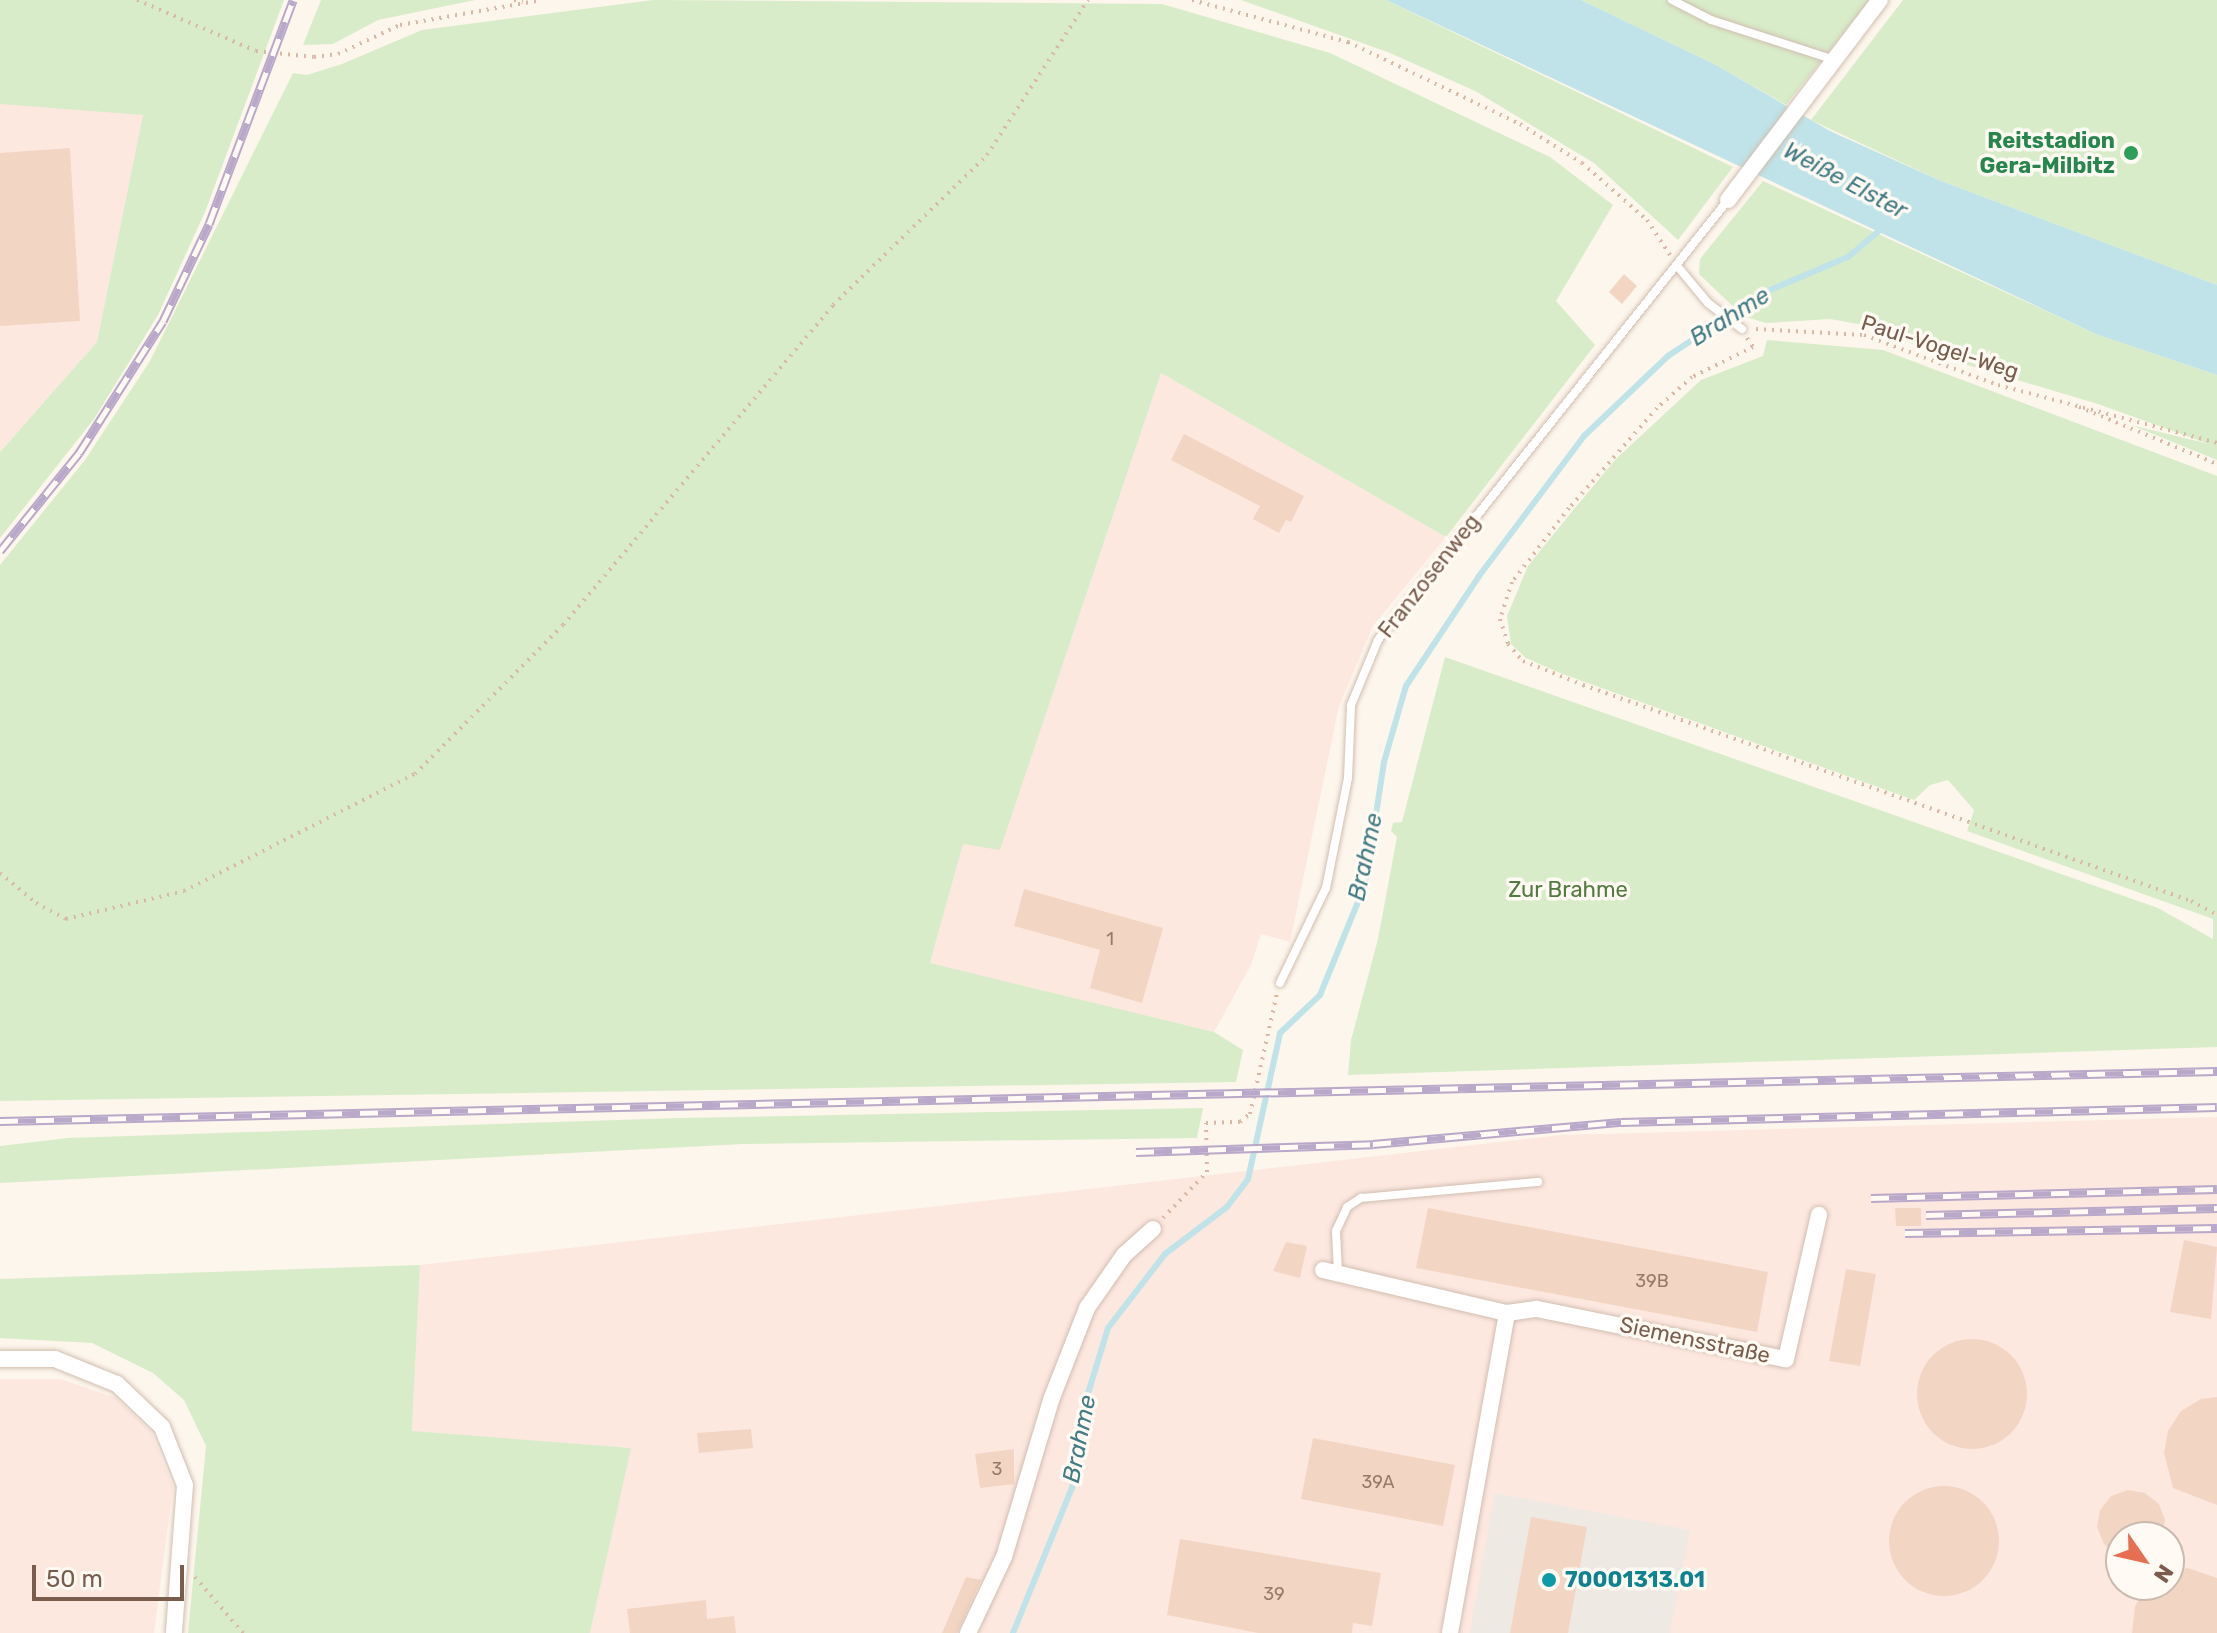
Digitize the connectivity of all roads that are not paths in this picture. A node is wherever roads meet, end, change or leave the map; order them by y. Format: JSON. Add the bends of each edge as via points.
{"nodes":[{"id":1,"x":1672,"y":0,"type":"edge"},
{"id":2,"x":1880,"y":0,"type":"edge"},
{"id":3,"x":1836,"y":60,"type":"junction"},
{"id":4,"x":1728,"y":200,"type":"joint"},
{"id":5,"x":1678,"y":267,"type":"junction"},
{"id":6,"x":1742,"y":329,"type":"road end"},
{"id":7,"x":1280,"y":983,"type":"road end"},
{"id":8,"x":1538,"y":1182,"type":"dead end"},
{"id":9,"x":1819,"y":1215,"type":"dead end"},
{"id":10,"x":1153,"y":1229,"type":"road end"},
{"id":11,"x":1330,"y":1272,"type":"joint"},
{"id":12,"x":1507,"y":1313,"type":"junction"},
{"id":13,"x":0,"y":1359,"type":"edge"},
{"id":14,"x":174,"y":1633,"type":"edge"},
{"id":15,"x":968,"y":1633,"type":"edge"},
{"id":16,"x":1450,"y":1633,"type":"edge"}],
"edges":[{"from":1,"to":3,"type":"lane","via":[[1737,29]]},
{"from":2,"to":3,"type":"street"},
{"from":3,"to":4,"type":"street"},
{"from":4,"to":5,"type":"lane","name":"Franzosenweg"},
{"from":5,"to":6,"type":"lane","via":[[1708,303]]},
{"from":5,"to":7,"type":"lane","name":"Franzosenweg","via":[[1378,640],[1351,705],[1348,778],[1326,888]]},
{"from":8,"to":11,"type":"lane","via":[[1361,1198],[1347,1207],[1336,1231]]},
{"from":9,"to":12,"type":"street","name":"Siemensstraße","via":[[1786,1359],[1537,1309]]},
{"from":10,"to":15,"type":"street","via":[[1124,1255],[1087,1308],[1051,1400],[1004,1557]]},
{"from":11,"to":12,"type":"street","name":"Siemensstraße"},
{"from":12,"to":16,"type":"street"},
{"from":13,"to":14,"type":"street","via":[[55,1359],[117,1384],[162,1427],[185,1485]]}]}
